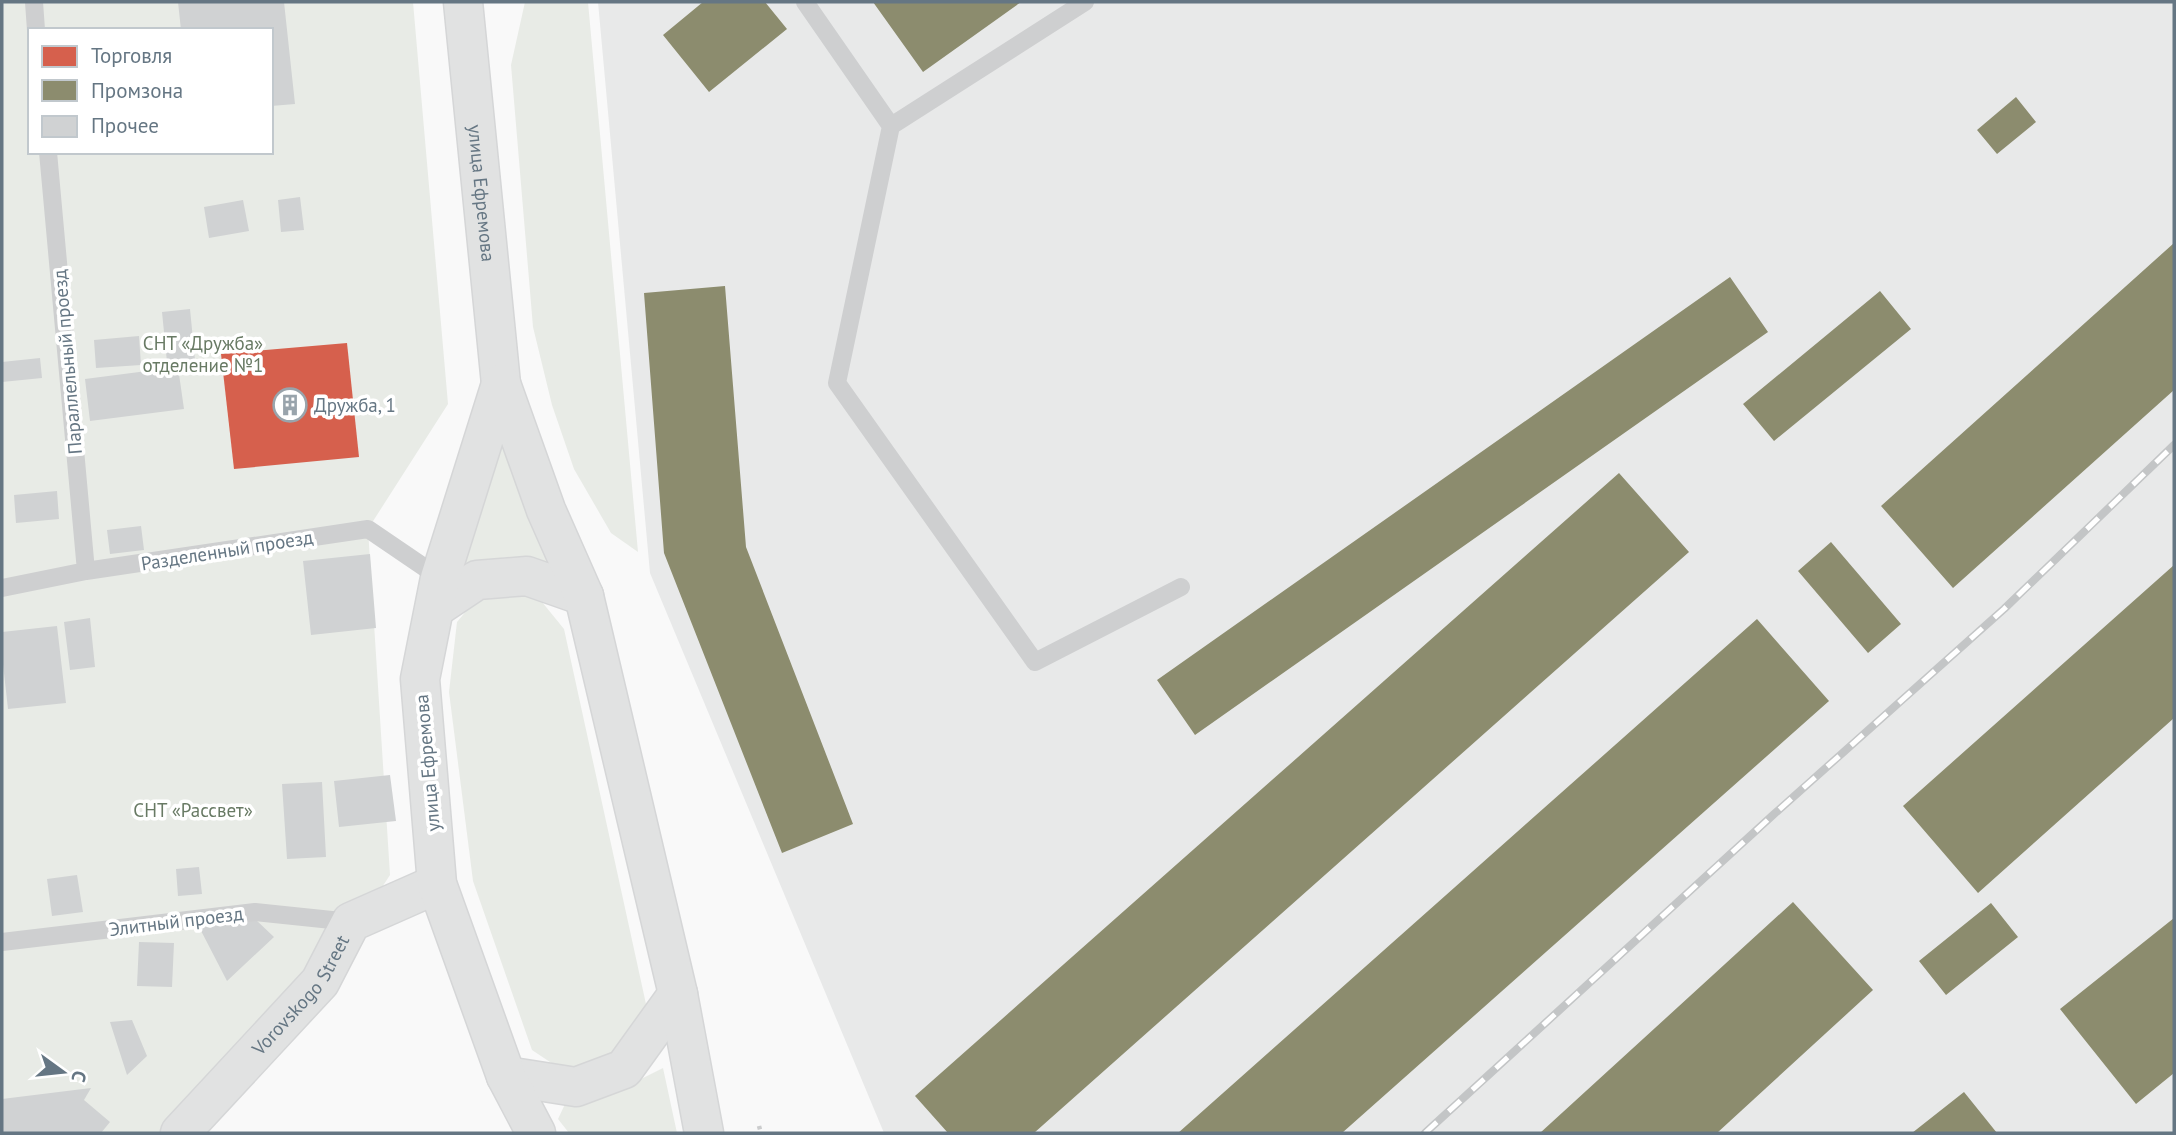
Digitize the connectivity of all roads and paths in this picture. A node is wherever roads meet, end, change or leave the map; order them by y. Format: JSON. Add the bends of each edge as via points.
{"nodes":[{"id":1,"x":34,"y":2,"type":"edge"},
{"id":2,"x":463,"y":2,"type":"edge"},
{"id":3,"x":805,"y":2,"type":"edge"},
{"id":4,"x":1085,"y":2,"type":"edge"},
{"id":5,"x":37,"y":28,"type":"edge"},
{"id":6,"x":891,"y":126,"type":"junction"},
{"id":7,"x":48,"y":154,"type":"edge"},
{"id":8,"x":501,"y":384,"type":"junction"},
{"id":9,"x":86,"y":571,"type":"junction"},
{"id":10,"x":1181,"y":587,"type":"dead end"},
{"id":11,"x":2,"y":588,"type":"edge"},
{"id":12,"x":437,"y":593,"type":"junction"},
{"id":13,"x":584,"y":596,"type":"junction"},
{"id":14,"x":437,"y":884,"type":"junction"},
{"id":15,"x":351,"y":922,"type":"junction"},
{"id":16,"x":2,"y":942,"type":"edge"},
{"id":17,"x":678,"y":994,"type":"junction"},
{"id":18,"x":506,"y":1076,"type":"junction"},
{"id":19,"x":759,"y":1126,"type":"dead end"},
{"id":20,"x":180,"y":1133,"type":"edge"},
{"id":21,"x":536,"y":1133,"type":"edge"},
{"id":22,"x":704,"y":1133,"type":"edge"},
{"id":23,"x":761,"y":1133,"type":"edge"}],
"edges":[{"from":1,"to":5,"type":"lane"},
{"from":2,"to":8,"type":"main road","name":"улица Ефремова"},
{"from":3,"to":6,"type":"lane"},
{"from":4,"to":6,"type":"lane"},
{"from":6,"to":10,"type":"lane","via":[[837,383],[1035,662]]},
{"from":7,"to":9,"type":"lane","name":"Параллельный проезд"},
{"from":8,"to":12,"type":"main road","name":"улица Ефремова"},
{"from":8,"to":13,"type":"main road","name":"улица Ефремова","via":[[546,510]]},
{"from":9,"to":11,"type":"lane","name":"Разделенный проезд"},
{"from":9,"to":12,"type":"lane","name":"Разделенный проезд","via":[[368,529]]},
{"from":12,"to":13,"type":"main road","via":[[477,580],[527,576]]},
{"from":12,"to":14,"type":"main road","name":"улица Ефремова","via":[[420,680]]},
{"from":13,"to":17,"type":"main road","name":"улица Ефремова"},
{"from":14,"to":15,"type":"main road","name":"Vorovskogo Street"},
{"from":14,"to":18,"type":"main road","name":"улица Ефремова"},
{"from":15,"to":16,"type":"lane","name":"Элитный проезд","via":[[255,912]]},
{"from":15,"to":20,"type":"main road","name":"Vorovskogo Street","via":[[320,982]]},
{"from":17,"to":18,"type":"main road","via":[[624,1069],[576,1087]]},
{"from":17,"to":22,"type":"main road","name":"улица Ефремова"},
{"from":18,"to":21,"type":"main road","name":"улица Ефремова"},
{"from":19,"to":23,"type":"path"}]}
